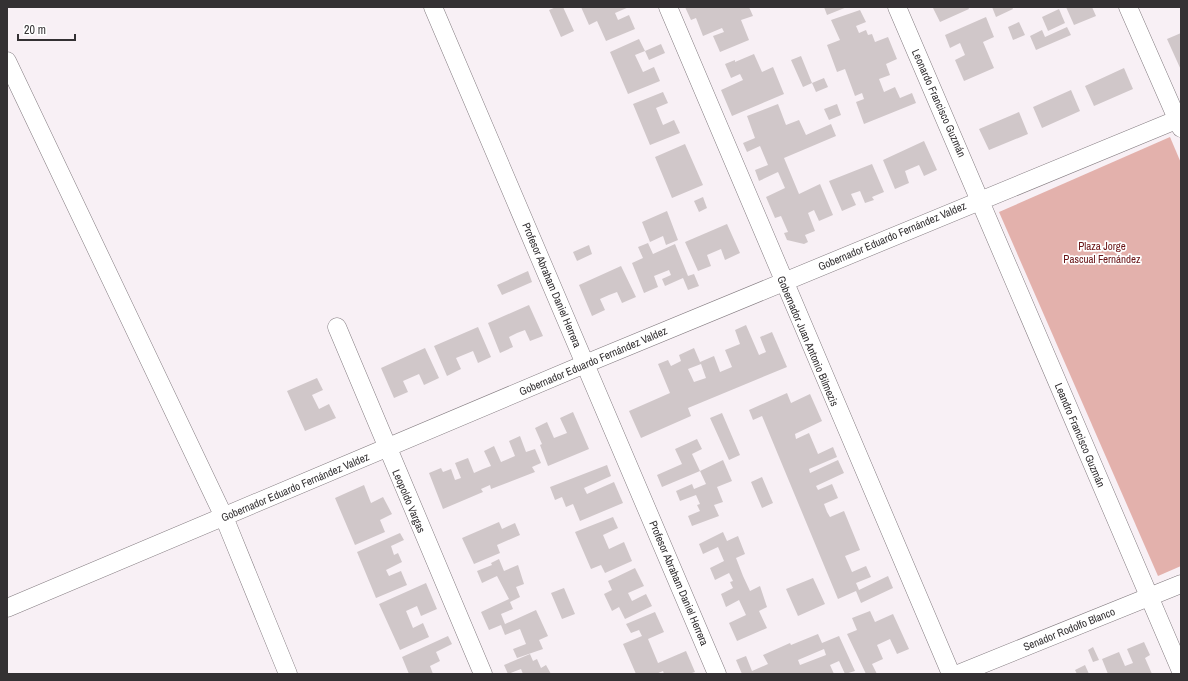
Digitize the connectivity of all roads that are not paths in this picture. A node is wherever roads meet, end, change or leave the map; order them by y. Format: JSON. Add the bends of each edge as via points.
{"nodes":[{"id":1,"x":433,"y":7,"type":"edge"},
{"id":2,"x":668,"y":7,"type":"edge"},
{"id":3,"x":897,"y":7,"type":"edge"},
{"id":4,"x":1128,"y":7,"type":"edge"},
{"id":5,"x":7,"y":61,"type":"edge"},
{"id":6,"x":1180,"y":122,"type":"edge"},
{"id":7,"x":981,"y":199,"type":"junction"},
{"id":8,"x":783,"y":282,"type":"junction"},
{"id":9,"x":337,"y":327,"type":"dead end"},
{"id":10,"x":585,"y":364,"type":"junction"},
{"id":11,"x":387,"y":448,"type":"junction"},
{"id":12,"x":224,"y":517,"type":"junction"},
{"id":13,"x":1181,"y":584,"type":"edge"},
{"id":14,"x":1149,"y":597,"type":"junction"},
{"id":15,"x":7,"y":608,"type":"edge"},
{"id":16,"x":1181,"y":671,"type":"edge"},
{"id":17,"x":288,"y":674,"type":"edge"},
{"id":18,"x":483,"y":674,"type":"edge"},
{"id":19,"x":717,"y":674,"type":"edge"},
{"id":20,"x":951,"y":674,"type":"edge"},
{"id":21,"x":958,"y":674,"type":"edge"}],
"edges":[{"from":1,"to":10,"type":"street","name":"Profesor Abraham Daniel Herrera"},
{"from":2,"to":8,"type":"street","name":"Gobernador Juan Antonio Bilmezis"},
{"from":3,"to":7,"type":"street","name":"Leonardo Francisco Guzmán"},
{"from":4,"to":6,"type":"street"},
{"from":5,"to":12,"type":"street"},
{"from":6,"to":7,"type":"street","name":"Gobernador Eduardo Fernández Valdez"},
{"from":7,"to":8,"type":"street","name":"Gobernador Eduardo Fernández Valdez"},
{"from":7,"to":14,"type":"street","name":"Leandro Francisco Guzmán"},
{"from":8,"to":10,"type":"street","name":"Gobernador Eduardo Fernández Valdez"},
{"from":8,"to":20,"type":"street","name":"Gobernador Juan Antonio Bilmezis"},
{"from":9,"to":11,"type":"street","name":"Leopoldo Vargas"},
{"from":10,"to":11,"type":"street","name":"Gobernador Eduardo Fernández Valdez"},
{"from":10,"to":19,"type":"street","name":"Profesor Abraham Daniel Herrera"},
{"from":11,"to":12,"type":"street","name":"Gobernador Eduardo Fernández Valdez"},
{"from":11,"to":18,"type":"street","name":"Leopoldo Vargas"},
{"from":12,"to":15,"type":"street","name":"Gobernador Eduardo Fernández Valdez"},
{"from":12,"to":17,"type":"street"},
{"from":13,"to":14,"type":"street","name":"Senador Rodolfo Blanco"},
{"from":14,"to":16,"type":"street","name":"Leandro Francisco Guzmán"},
{"from":14,"to":21,"type":"street","name":"Senador Rodolfo Blanco"}]}
